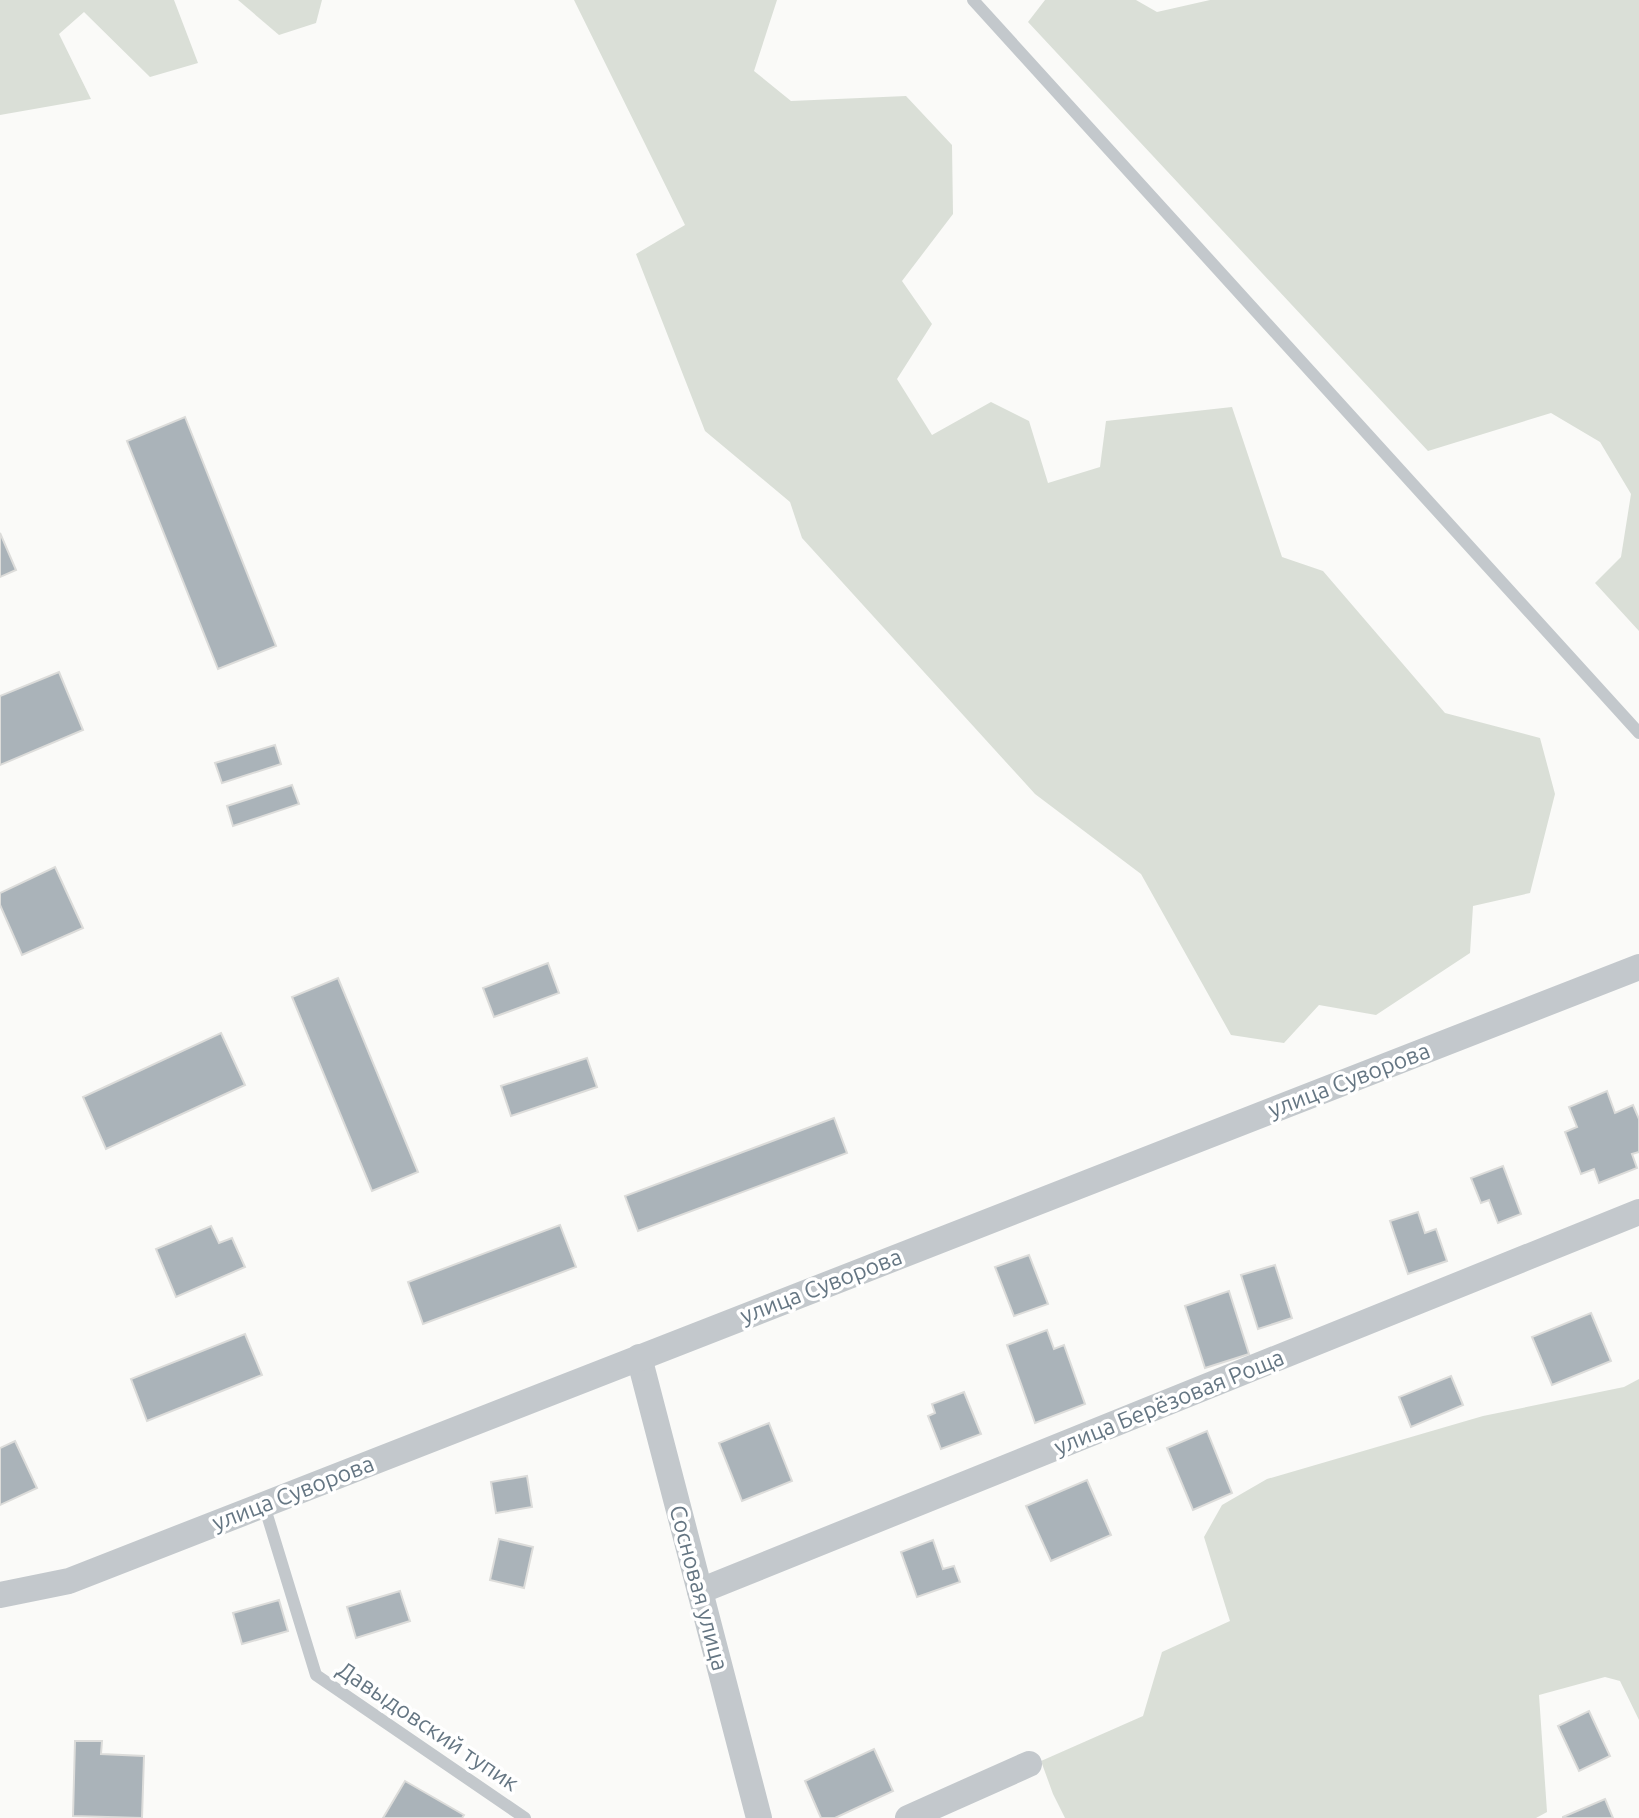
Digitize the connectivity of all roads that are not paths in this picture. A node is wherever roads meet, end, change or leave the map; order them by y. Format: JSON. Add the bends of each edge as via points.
{"nodes":[{"id":1,"x":973,"y":0,"type":"edge"},
{"id":2,"x":1639,"y":733,"type":"edge"},
{"id":3,"x":1639,"y":967,"type":"edge"},
{"id":4,"x":1639,"y":1212,"type":"edge"},
{"id":5,"x":639,"y":1357,"type":"junction"},
{"id":6,"x":264,"y":1505,"type":"junction"},
{"id":7,"x":700,"y":1591,"type":"junction"},
{"id":8,"x":0,"y":1595,"type":"edge"},
{"id":9,"x":1030,"y":1764,"type":"dead end"},
{"id":10,"x":525,"y":1818,"type":"edge"},
{"id":11,"x":759,"y":1818,"type":"edge"},
{"id":12,"x":908,"y":1818,"type":"edge"}],
"edges":[{"from":1,"to":2,"type":"lane"},
{"from":3,"to":5,"type":"street","name":"улица Суворова"},
{"from":4,"to":7,"type":"street","name":"улица Берёзовая Роща"},
{"from":5,"to":6,"type":"street","name":"улица Суворова"},
{"from":5,"to":7,"type":"street","name":"Сосновая улица"},
{"from":6,"to":8,"type":"street","name":"улица Суворова","via":[[69,1581]]},
{"from":6,"to":10,"type":"lane","name":"Давыдовский тупик","via":[[316,1675]]},
{"from":7,"to":11,"type":"street","name":"Сосновая улица"},
{"from":9,"to":12,"type":"street"}]}
